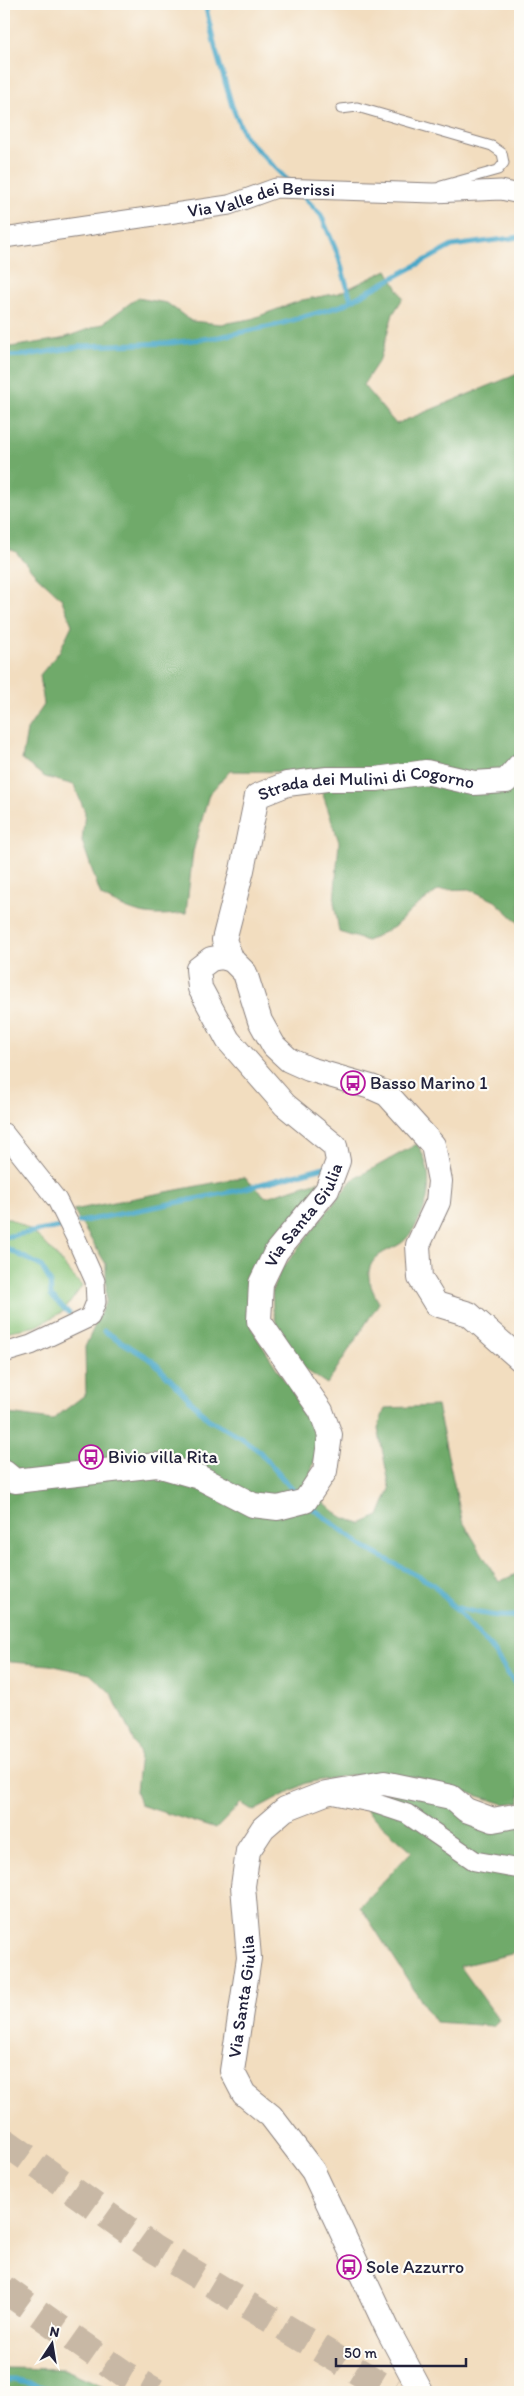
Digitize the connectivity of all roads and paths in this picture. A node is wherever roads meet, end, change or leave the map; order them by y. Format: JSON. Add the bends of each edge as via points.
{"nodes":[{"id":1,"x":341,"y":109,"type":"dead end"},
{"id":2,"x":417,"y":192,"type":"junction"},
{"id":3,"x":520,"y":194,"type":"edge"},
{"id":4,"x":4,"y":238,"type":"edge"},
{"id":5,"x":520,"y":765,"type":"edge"},
{"id":6,"x":232,"y":960,"type":"junction"},
{"id":7,"x":4,"y":1133,"type":"edge"},
{"id":8,"x":4,"y":1353,"type":"edge"},
{"id":9,"x":520,"y":1359,"type":"edge"},
{"id":10,"x":4,"y":1472,"type":"edge"},
{"id":11,"x":326,"y":1793,"type":"junction"},
{"id":12,"x":520,"y":1815,"type":"edge"},
{"id":13,"x":520,"y":1869,"type":"edge"},
{"id":14,"x":421,"y":2392,"type":"edge"}],
"edges":[{"from":1,"to":2,"type":"lane","via":[[357,106],[492,146],[502,154],[504,164],[498,170]]},
{"from":2,"to":3,"type":"street","name":"Via Valle dei Berissi","via":[[501,190]]},
{"from":2,"to":4,"type":"street","name":"Via Valle dei Berissi","via":[[276,188],[229,205]]},
{"from":5,"to":6,"type":"street","name":"Strada dei Mulini di Cogorno","via":[[506,780],[474,783],[426,772],[377,779],[327,779],[287,784],[257,796],[224,940]]},
{"from":6,"to":9,"type":"street","via":[[245,973],[260,1021],[274,1046],[290,1060],[309,1069],[387,1094],[433,1145],[440,1182],[438,1202],[418,1246],[420,1278],[436,1304],[469,1314]]},
{"from":6,"to":10,"type":"street","name":"Via Santa Giulia","via":[[222,957],[211,959],[198,969],[200,988],[228,1040],[285,1105],[335,1146],[337,1154],[338,1161],[328,1190],[276,1252],[261,1284],[259,1321],[321,1411],[330,1436],[325,1471],[305,1501],[278,1508],[253,1505],[199,1477],[158,1465],[15,1481]]},
{"from":7,"to":8,"type":"street","via":[[57,1200],[95,1281],[96,1302],[90,1316],[31,1345]]},
{"from":11,"to":12,"type":"street","name":"Via Santa Giulia","via":[[384,1783],[451,1797],[466,1810],[493,1820]]},
{"from":11,"to":13,"type":"street","via":[[407,1814],[475,1861]]},
{"from":11,"to":14,"type":"street","name":"Via Santa Giulia","via":[[285,1810],[263,1828],[248,1851],[243,1886],[249,1958],[232,2072],[244,2094],[270,2116],[313,2170],[388,2330]]}]}
